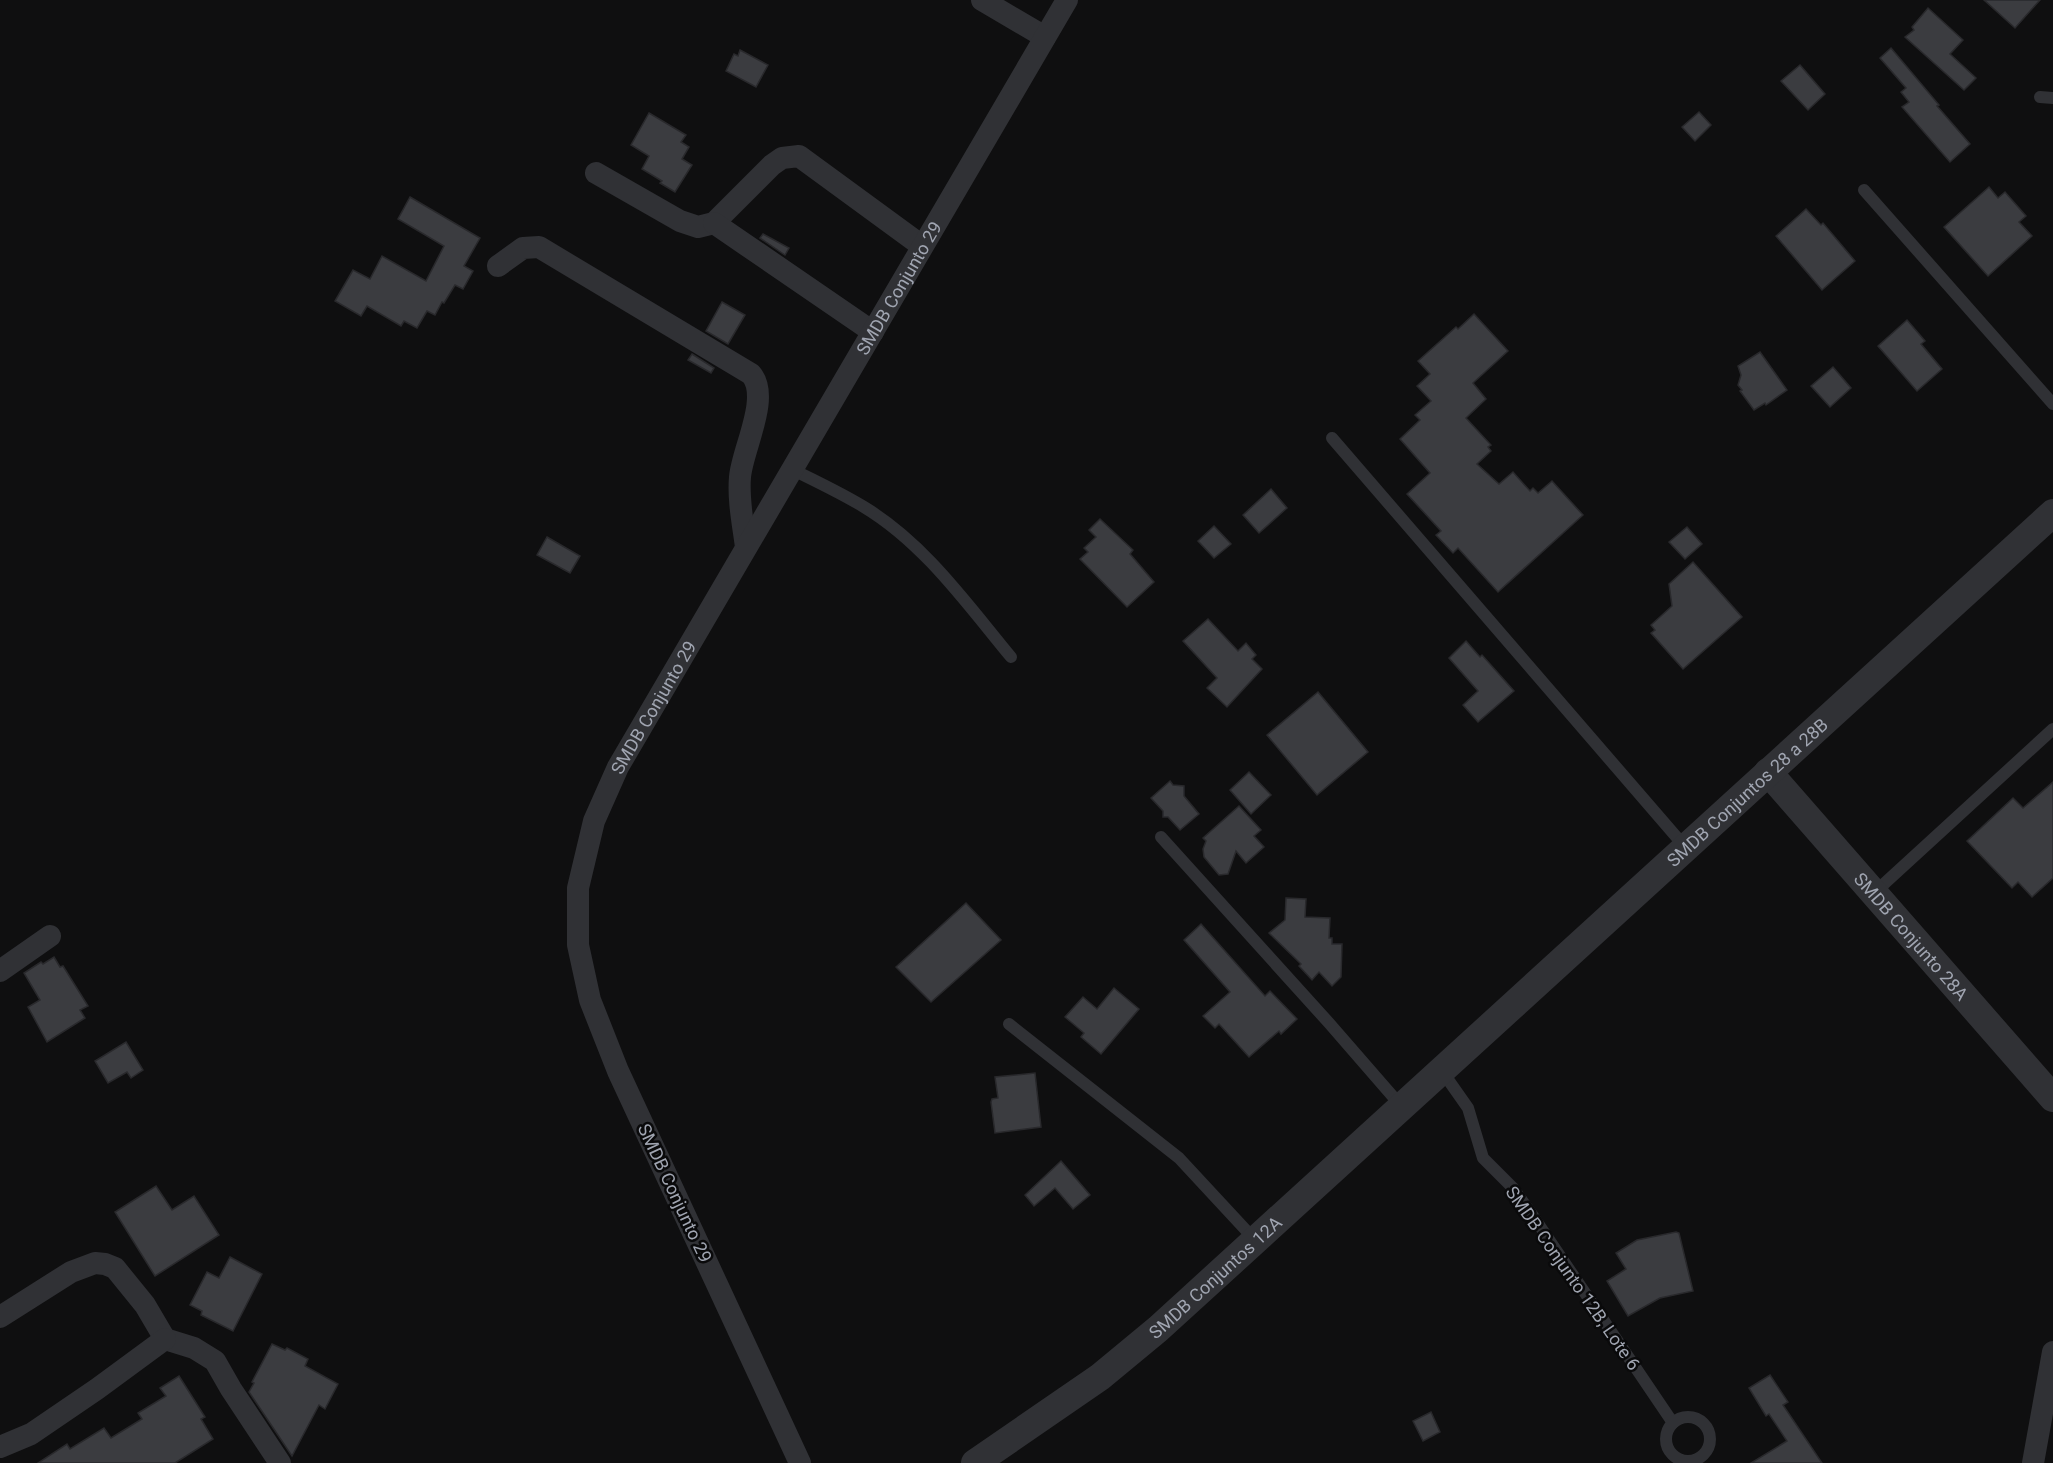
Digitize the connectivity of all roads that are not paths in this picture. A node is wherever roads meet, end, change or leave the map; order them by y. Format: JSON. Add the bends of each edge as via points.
{"nodes":[{"id":1,"x":982,"y":0,"type":"edge"},
{"id":2,"x":1067,"y":0,"type":"edge"},
{"id":3,"x":1045,"y":37,"type":"junction"},
{"id":4,"x":596,"y":173,"type":"dead end"},
{"id":5,"x":1864,"y":190,"type":"dead end"},
{"id":6,"x":714,"y":223,"type":"junction"},
{"id":7,"x":922,"y":246,"type":"junction"},
{"id":8,"x":498,"y":266,"type":"dead end"},
{"id":9,"x":873,"y":332,"type":"junction"},
{"id":10,"x":2053,"y":404,"type":"edge"},
{"id":11,"x":1332,"y":438,"type":"dead end"},
{"id":12,"x":791,"y":469,"type":"junction"},
{"id":13,"x":2053,"y":513,"type":"edge"},
{"id":14,"x":746,"y":547,"type":"junction"},
{"id":15,"x":1011,"y":657,"type":"dead end"},
{"id":16,"x":2053,"y":729,"type":"edge"},
{"id":17,"x":1768,"y":772,"type":"junction"},
{"id":18,"x":1161,"y":837,"type":"dead end"},
{"id":19,"x":1686,"y":848,"type":"junction"},
{"id":20,"x":1874,"y":893,"type":"junction"},
{"id":21,"x":50,"y":936,"type":"dead end"},
{"id":22,"x":0,"y":971,"type":"edge"},
{"id":23,"x":1009,"y":1024,"type":"dead end"},
{"id":24,"x":1442,"y":1071,"type":"junction"},
{"id":25,"x":2052,"y":1102,"type":"edge"},
{"id":26,"x":1403,"y":1108,"type":"junction"},
{"id":27,"x":1256,"y":1241,"type":"junction"},
{"id":28,"x":0,"y":1317,"type":"edge"},
{"id":29,"x":165,"y":1339,"type":"junction"},
{"id":30,"x":2053,"y":1352,"type":"edge"},
{"id":31,"x":1673,"y":1423,"type":"dead end"},
{"id":32,"x":0,"y":1447,"type":"edge"},
{"id":33,"x":989,"y":1458,"type":"edge"},
{"id":34,"x":280,"y":1463,"type":"edge"},
{"id":35,"x":800,"y":1463,"type":"edge"},
{"id":36,"x":2033,"y":1463,"type":"edge"}],
"edges":[{"from":1,"to":3,"type":"street"},
{"from":2,"to":3,"type":"street","name":"SMDB Conjunto 29"},
{"from":3,"to":7,"type":"street","name":"SMDB Conjunto 29"},
{"from":4,"to":6,"type":"street","via":[[680,221],[698,227]]},
{"from":5,"to":10,"type":"lane"},
{"from":6,"to":7,"type":"street","via":[[772,165],[782,158],[799,156]]},
{"from":6,"to":9,"type":"street"},
{"from":7,"to":9,"type":"street","name":"SMDB Conjunto 29"},
{"from":8,"to":14,"type":"street","via":[[523,248],[547,250],[751,374],[759,397],[740,477]]},
{"from":9,"to":12,"type":"street","name":"SMDB Conjunto 29"},
{"from":11,"to":19,"type":"lane"},
{"from":12,"to":14,"type":"street","name":"SMDB Conjunto 29"},
{"from":12,"to":15,"type":"lane","via":[[866,508],[910,543]]},
{"from":13,"to":17,"type":"street","name":"SMDB Conjuntos 28 a 28B"},
{"from":14,"to":35,"type":"street","name":"SMDB Conjunto 29","via":[[618,767],[594,821],[578,888],[578,945],[590,1000],[618,1071]]},
{"from":16,"to":20,"type":"lane"},
{"from":17,"to":19,"type":"street","name":"SMDB Conjuntos 28 a 28B"},
{"from":17,"to":20,"type":"street","name":"SMDB Conjunto 28A"},
{"from":18,"to":26,"type":"lane"},
{"from":19,"to":24,"type":"street","name":"SMDB Conjuntos 28 a 28B"},
{"from":20,"to":25,"type":"street","name":"SMDB Conjunto 28A"},
{"from":21,"to":22,"type":"street"},
{"from":23,"to":27,"type":"lane","via":[[1179,1158]]},
{"from":24,"to":26,"type":"street","name":"SMDB Conjuntos 12A"},
{"from":24,"to":31,"type":"lane","name":"SMDB Conjunto 12B, Lote 6","via":[[1468,1108],[1483,1158],[1527,1206]]},
{"from":26,"to":27,"type":"street","name":"SMDB Conjuntos 12A"},
{"from":27,"to":33,"type":"street","name":"SMDB Conjuntos 12A","via":[[1100,1377]]},
{"from":28,"to":29,"type":"street","via":[[71,1272],[95,1263],[105,1264],[115,1268],[145,1305]]},
{"from":29,"to":32,"type":"street","via":[[31,1434]]},
{"from":29,"to":34,"type":"street","via":[[194,1347],[215,1361]]},
{"from":30,"to":36,"type":"street"}]}
